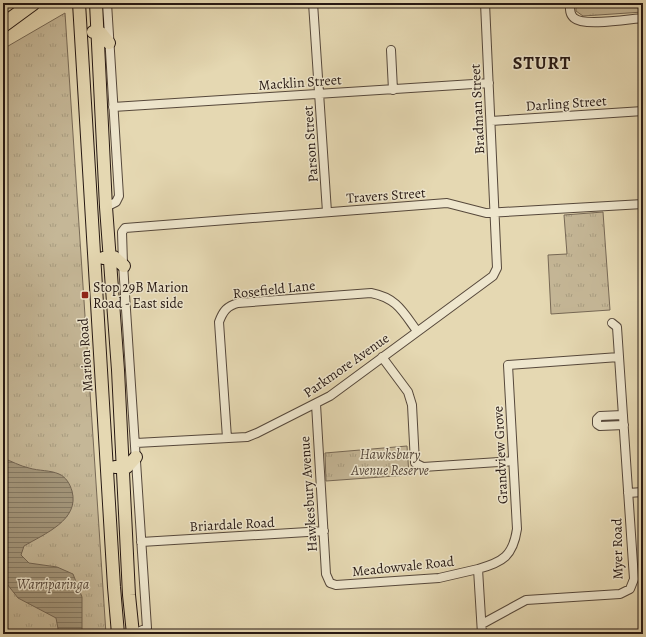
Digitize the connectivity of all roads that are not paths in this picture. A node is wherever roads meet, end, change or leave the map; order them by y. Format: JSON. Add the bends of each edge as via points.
{"nodes":[{"id":1,"x":33,"y":3,"type":"edge"},
{"id":2,"x":79,"y":3,"type":"edge"},
{"id":3,"x":96,"y":3,"type":"edge"},
{"id":4,"x":107,"y":3,"type":"edge"},
{"id":5,"x":313,"y":3,"type":"edge"},
{"id":6,"x":485,"y":3,"type":"edge"},
{"id":7,"x":570,"y":3,"type":"edge"},
{"id":8,"x":643,"y":18,"type":"edge"},
{"id":9,"x":3,"y":25,"type":"edge"},
{"id":10,"x":97,"y":31,"type":"junction"},
{"id":11,"x":109,"y":43,"type":"junction"},
{"id":12,"x":81,"y":47,"type":"junction"},
{"id":13,"x":391,"y":50,"type":"dead end"},
{"id":14,"x":489,"y":83,"type":"junction"},
{"id":15,"x":393,"y":90,"type":"junction"},
{"id":16,"x":319,"y":94,"type":"junction"},
{"id":17,"x":113,"y":107,"type":"junction"},
{"id":18,"x":643,"y":111,"type":"edge"},
{"id":19,"x":490,"y":121,"type":"junction"},
{"id":20,"x":90,"y":198,"type":"junction"},
{"id":21,"x":643,"y":204,"type":"edge"},
{"id":22,"x":106,"y":206,"type":"junction"},
{"id":23,"x":327,"y":212,"type":"junction"},
{"id":24,"x":495,"y":213,"type":"junction"},
{"id":25,"x":109,"y":256,"type":"junction"},
{"id":26,"x":124,"y":266,"type":"junction"},
{"id":27,"x":95,"y":283,"type":"junction"},
{"id":28,"x":612,"y":323,"type":"dead end"},
{"id":29,"x":417,"y":331,"type":"junction"},
{"id":30,"x":382,"y":357,"type":"junction"},
{"id":31,"x":619,"y":357,"type":"junction"},
{"id":32,"x":118,"y":370,"type":"junction"},
{"id":33,"x":102,"y":386,"type":"junction"},
{"id":34,"x":316,"y":404,"type":"junction"},
{"id":35,"x":623,"y":415,"type":"junction"},
{"id":36,"x":624,"y":425,"type":"junction"},
{"id":37,"x":227,"y":438,"type":"junction"},
{"id":38,"x":136,"y":443,"type":"junction"},
{"id":39,"x":136,"y":456,"type":"junction"},
{"id":40,"x":106,"y":458,"type":"junction"},
{"id":41,"x":513,"y":461,"type":"junction"},
{"id":42,"x":121,"y":468,"type":"junction"},
{"id":43,"x":643,"y":492,"type":"edge"},
{"id":44,"x":628,"y":493,"type":"junction"},
{"id":45,"x":324,"y":531,"type":"junction"},
{"id":46,"x":141,"y":542,"type":"junction"},
{"id":47,"x":478,"y":569,"type":"junction"},
{"id":48,"x":330,"y":583,"type":"joint"},
{"id":49,"x":482,"y":624,"type":"junction"},
{"id":50,"x":118,"y":634,"type":"edge"},
{"id":51,"x":133,"y":634,"type":"edge"},
{"id":52,"x":482,"y":634,"type":"edge"}],
"edges":[{"from":1,"to":9,"type":"highway"},
{"from":2,"to":12,"type":"main road","name":"Marion Road"},
{"from":3,"to":10,"type":"main road"},
{"from":4,"to":11,"type":"street"},
{"from":5,"to":16,"type":"street","name":"Parson Street"},
{"from":6,"to":14,"type":"street","name":"Bradman Street"},
{"from":7,"to":8,"type":"street","via":[[570,13],[574,18],[585,22]]},
{"from":10,"to":11,"type":"main road","via":[[104,35]]},
{"from":10,"to":12,"type":"main road","via":[[90,34]]},
{"from":10,"to":22,"type":"main road"},
{"from":11,"to":17,"type":"street"},
{"from":12,"to":20,"type":"main road","name":"Marion Road"},
{"from":13,"to":15,"type":"street"},
{"from":14,"to":15,"type":"street","name":"Macklin Street"},
{"from":14,"to":19,"type":"street","name":"Bradman Street"},
{"from":15,"to":16,"type":"street","name":"Macklin Street"},
{"from":16,"to":17,"type":"street","name":"Macklin Street"},
{"from":16,"to":23,"type":"street","name":"Parson Street"},
{"from":17,"to":22,"type":"street","via":[[119,197],[116,202]]},
{"from":18,"to":19,"type":"street","name":"Darling Street"},
{"from":19,"to":24,"type":"street","name":"Bradman Street"},
{"from":20,"to":22,"type":"main road","via":[[99,205]]},
{"from":20,"to":27,"type":"main road","name":"Marion Road"},
{"from":21,"to":24,"type":"street","name":"Travers Street"},
{"from":22,"to":25,"type":"main road"},
{"from":23,"to":24,"type":"street","name":"Travers Street","via":[[447,203]]},
{"from":23,"to":26,"type":"street","name":"Travers Street","via":[[130,226],[122,232]]},
{"from":24,"to":29,"type":"street","name":"Parkmore Avenue","via":[[497,268],[494,276]]},
{"from":25,"to":26,"type":"main road","via":[[117,258]]},
{"from":25,"to":27,"type":"main road","via":[[101,259],[100,272]]},
{"from":25,"to":32,"type":"main road"},
{"from":26,"to":38,"type":"street"},
{"from":27,"to":33,"type":"main road","name":"Marion Road"},
{"from":28,"to":31,"type":"street","name":"Myer Road","via":[[617,326]]},
{"from":29,"to":30,"type":"street","name":"Parkmore Avenue"},
{"from":29,"to":37,"type":"street","name":"Rosefield Lane","via":[[398,305],[384,296],[371,293],[238,303],[229,306],[222,313],[219,322]]},
{"from":30,"to":34,"type":"street","name":"Parkmore Avenue"},
{"from":30,"to":41,"type":"street","via":[[408,392],[412,405],[415,463],[423,467]]},
{"from":31,"to":35,"type":"street","name":"Myer Road"},
{"from":31,"to":41,"type":"street","name":"Grandview Grove","via":[[508,365]]},
{"from":32,"to":33,"type":"main road","via":[[110,388]]},
{"from":32,"to":42,"type":"main road"},
{"from":33,"to":40,"type":"main road","name":"Marion Road"},
{"from":34,"to":37,"type":"street","name":"Parkmore Avenue","via":[[247,437]]},
{"from":34,"to":45,"type":"street","name":"Hawkesbury Avenue"},
{"from":35,"to":36,"type":"street","name":"Myer Road"},
{"from":35,"to":36,"type":"street","via":[[600,416],[597,424]]},
{"from":36,"to":44,"type":"street","name":"Myer Road"},
{"from":37,"to":38,"type":"street","name":"Parkmore Avenue"},
{"from":38,"to":39,"type":"street"},
{"from":39,"to":42,"type":"main road","via":[[129,466]]},
{"from":39,"to":46,"type":"street"},
{"from":40,"to":42,"type":"main road","via":[[113,466]]},
{"from":40,"to":50,"type":"main road","name":"Marion Road"},
{"from":41,"to":47,"type":"street","name":"Grandview Grove","via":[[517,529],[515,541],[504,559]]},
{"from":42,"to":51,"type":"main road"},
{"from":43,"to":44,"type":"street"},
{"from":44,"to":49,"type":"street","name":"Myer Road","via":[[634,579],[630,589],[620,594],[526,600]]},
{"from":45,"to":46,"type":"street","name":"Briardale Road"},
{"from":45,"to":48,"type":"street","name":"Hawkesbury Avenue","via":[[326,574]]},
{"from":46,"to":51,"type":"street","via":[[146,628]]},
{"from":47,"to":48,"type":"street","name":"Meadowvale Road","via":[[439,578],[336,585]]},
{"from":47,"to":49,"type":"street"},
{"from":49,"to":52,"type":"street"}]}
